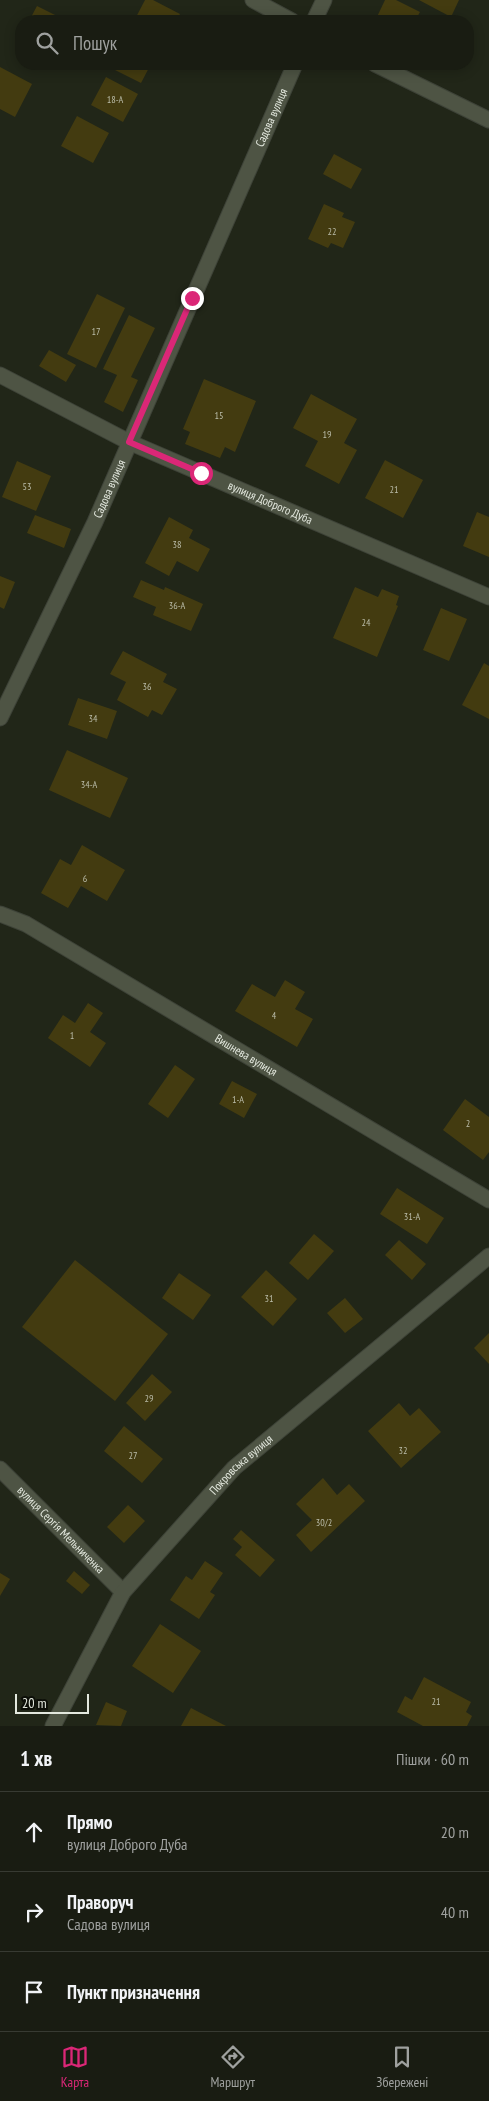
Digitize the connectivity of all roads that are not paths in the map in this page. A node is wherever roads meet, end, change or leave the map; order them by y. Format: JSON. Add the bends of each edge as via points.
{"nodes":[{"id":1,"x":253,"y":0,"type":"edge"},
{"id":2,"x":324,"y":0,"type":"edge"},
{"id":3,"x":281,"y":15,"type":"edge"},
{"id":4,"x":317,"y":15,"type":"edge"},
{"id":5,"x":291,"y":70,"type":"edge"},
{"id":6,"x":387,"y":70,"type":"edge"},
{"id":7,"x":489,"y":120,"type":"edge"},
{"id":8,"x":0,"y":375,"type":"edge"},
{"id":9,"x":129,"y":442,"type":"junction"},
{"id":10,"x":489,"y":597,"type":"edge"},
{"id":11,"x":0,"y":718,"type":"edge"},
{"id":12,"x":0,"y":914,"type":"edge"},
{"id":13,"x":489,"y":1200,"type":"edge"},
{"id":14,"x":489,"y":1256,"type":"edge"},
{"id":15,"x":0,"y":1469,"type":"edge"},
{"id":16,"x":123,"y":1592,"type":"junction"},
{"id":17,"x":53,"y":1726,"type":"edge"}],
"edges":[{"from":1,"to":3,"type":"street"},
{"from":2,"to":4,"type":"street"},
{"from":5,"to":9,"type":"street","name":"Садова вулиця"},
{"from":6,"to":7,"type":"street"},
{"from":8,"to":9,"type":"street","name":"вулиця Доброго Дуба"},
{"from":9,"to":10,"type":"street","name":"вулиця Доброго Дуба"},
{"from":9,"to":11,"type":"street","name":"Садова вулиця","via":[[95,522]]},
{"from":12,"to":13,"type":"street","name":"Вишнева вулиця","via":[[26,924]]},
{"from":14,"to":16,"type":"street","name":"Покровська вулиця","via":[[234,1468]]},
{"from":15,"to":16,"type":"street","name":"вулиця Сергія Мельниченка"},
{"from":16,"to":17,"type":"street","name":"Покровська вулиця"}]}
